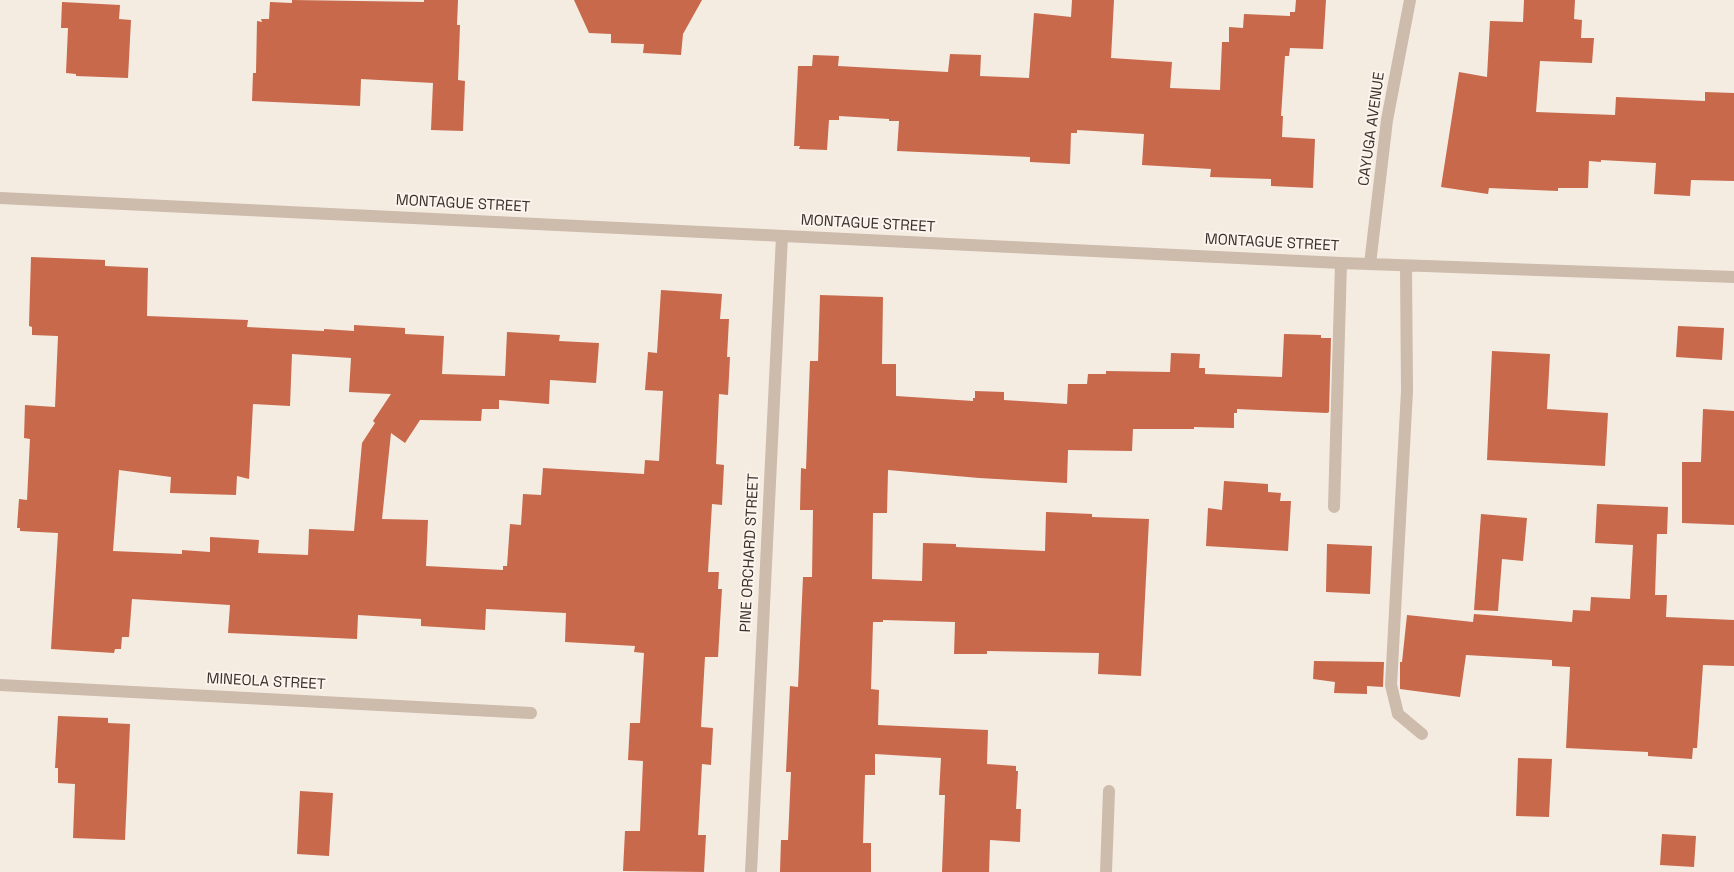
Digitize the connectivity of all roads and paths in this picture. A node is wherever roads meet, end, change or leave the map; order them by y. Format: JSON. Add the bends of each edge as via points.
{"nodes":[{"id":1,"x":1410,"y":0,"type":"edge"},
{"id":2,"x":0,"y":198,"type":"edge"},
{"id":3,"x":782,"y":236,"type":"junction"},
{"id":4,"x":1341,"y":263,"type":"junction"},
{"id":5,"x":1370,"y":264,"type":"junction"},
{"id":6,"x":1406,"y":266,"type":"junction"},
{"id":7,"x":1734,"y":277,"type":"edge"},
{"id":8,"x":1334,"y":507,"type":"dead end"},
{"id":9,"x":0,"y":684,"type":"edge"},
{"id":10,"x":531,"y":713,"type":"dead end"},
{"id":11,"x":1422,"y":734,"type":"dead end"},
{"id":12,"x":1109,"y":791,"type":"dead end"},
{"id":13,"x":751,"y":872,"type":"edge"},
{"id":14,"x":1106,"y":872,"type":"edge"}],
"edges":[{"from":1,"to":5,"type":"street","name":"CAYUGA AVENUE","via":[[1387,120]]},
{"from":2,"to":3,"type":"street","name":"MONTAGUE STREET"},
{"from":3,"to":4,"type":"street","name":"MONTAGUE STREET"},
{"from":3,"to":13,"type":"street","name":"PINE ORCHARD STREET"},
{"from":4,"to":5,"type":"street","name":"MONTAGUE STREET"},
{"from":4,"to":8,"type":"street"},
{"from":5,"to":6,"type":"street","name":"MONTAGUE STREET"},
{"from":6,"to":7,"type":"street","name":"MONTAGUE STREET"},
{"from":6,"to":11,"type":"street","via":[[1407,391],[1391,685],[1398,714]]},
{"from":9,"to":10,"type":"street","name":"MINEOLA STREET"},
{"from":12,"to":14,"type":"street"}]}
